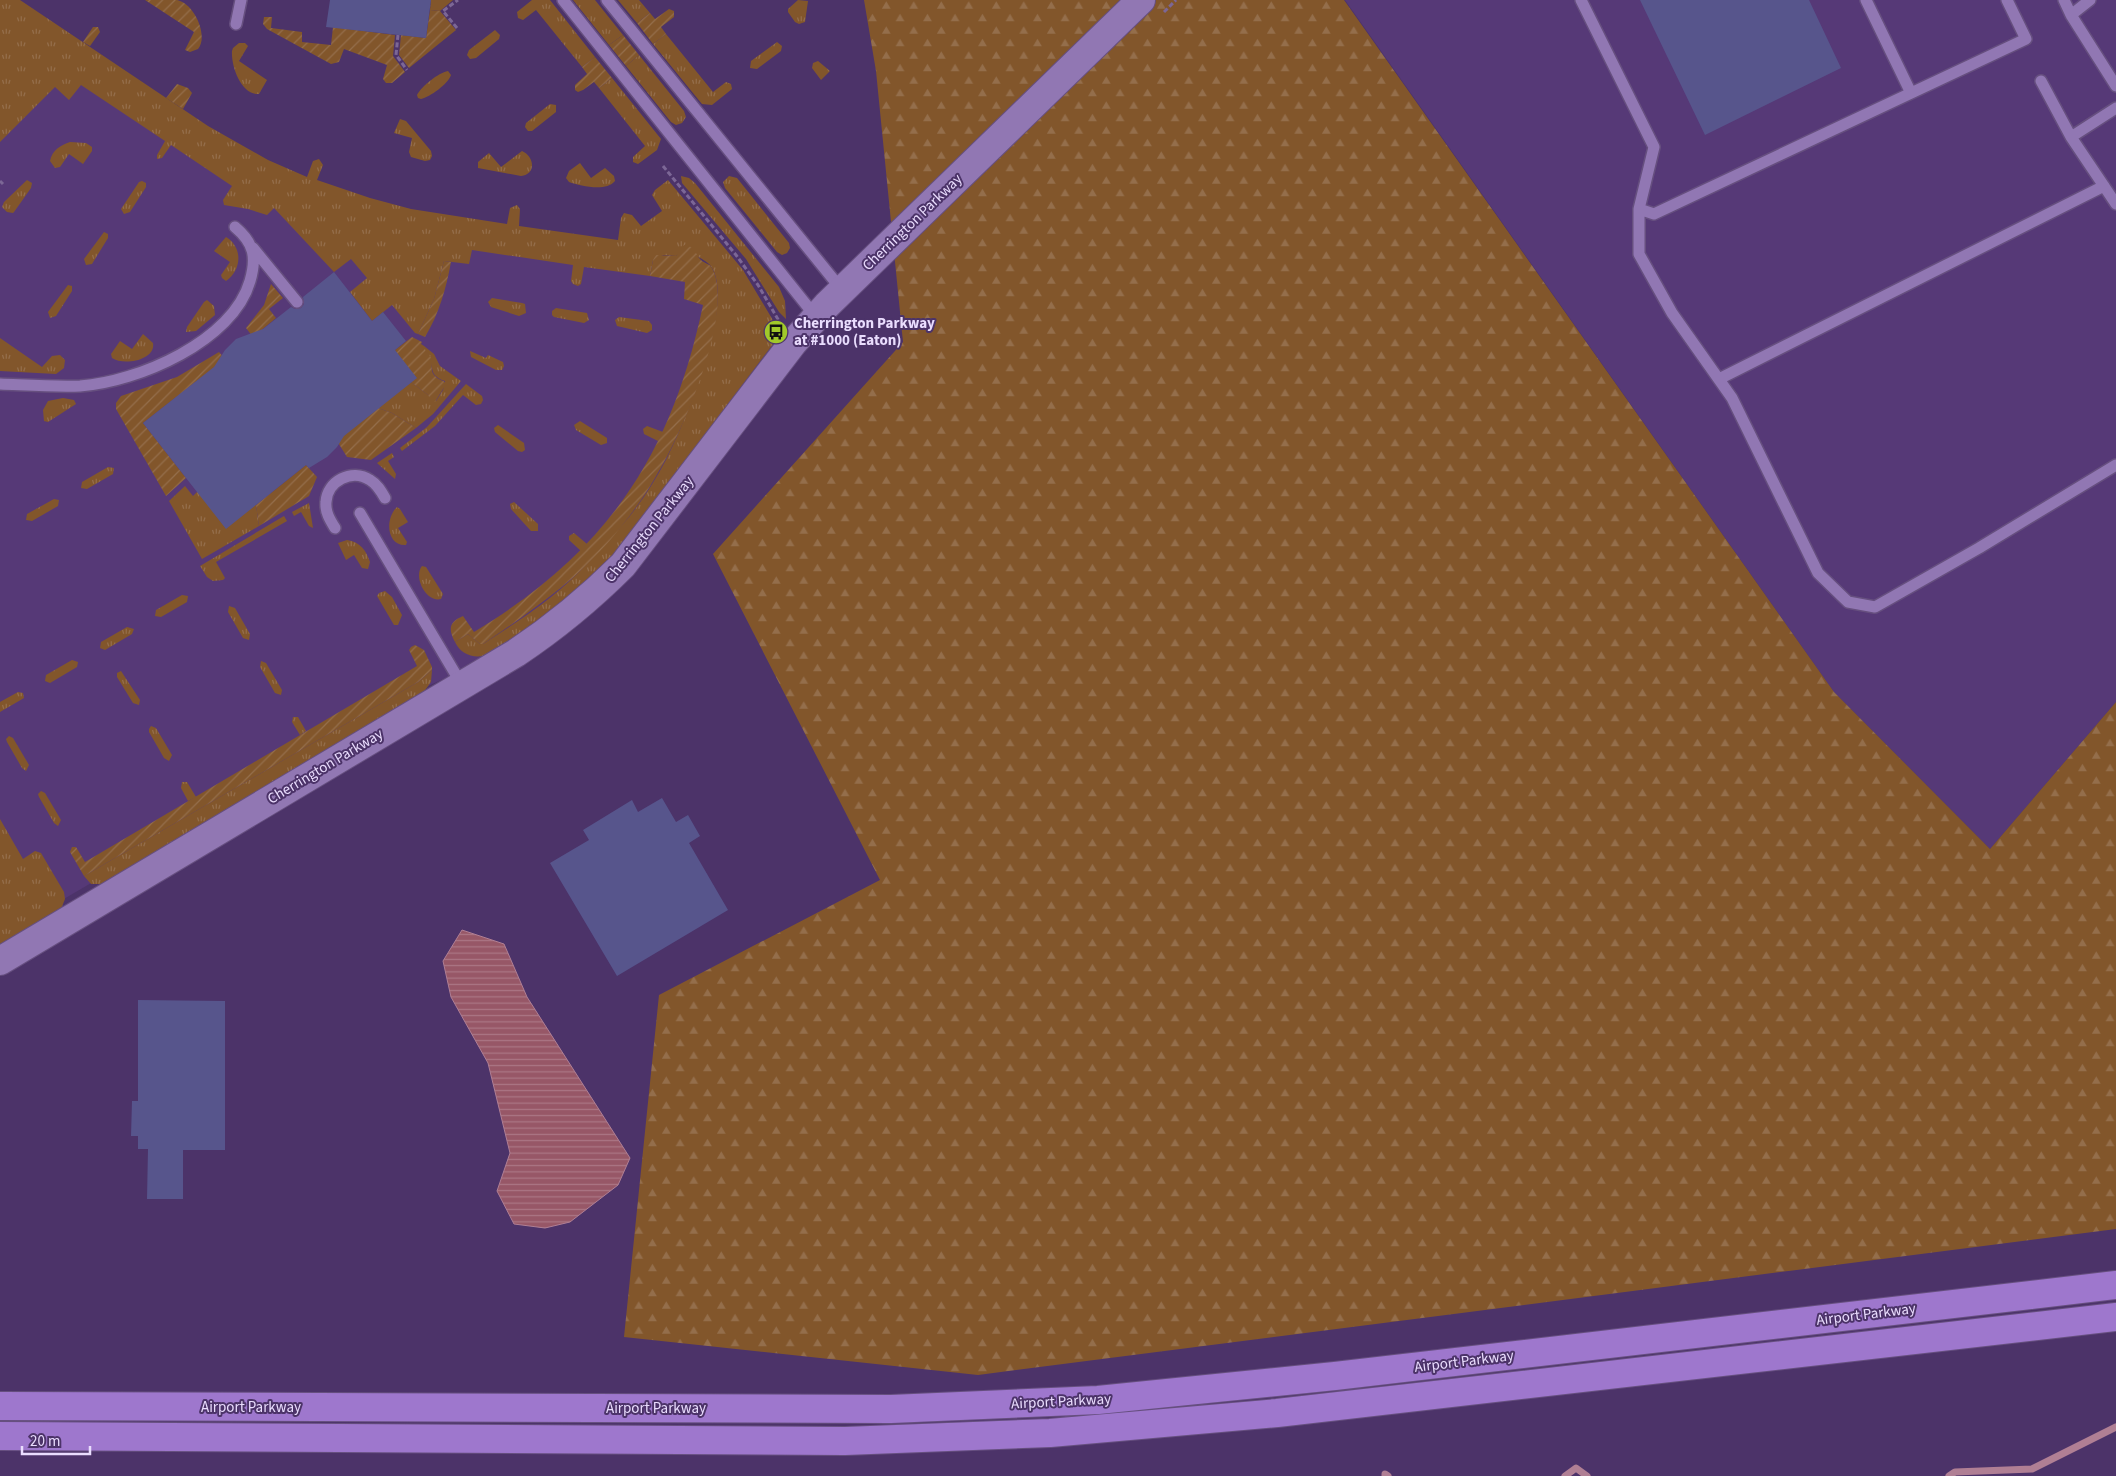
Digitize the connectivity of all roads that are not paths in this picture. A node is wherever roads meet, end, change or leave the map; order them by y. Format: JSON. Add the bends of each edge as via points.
{"nodes":[{"id":1,"x":241,"y":0,"type":"edge"},
{"id":2,"x":563,"y":0,"type":"edge"},
{"id":3,"x":606,"y":0,"type":"edge"},
{"id":4,"x":1581,"y":0,"type":"edge"},
{"id":5,"x":1866,"y":0,"type":"edge"},
{"id":6,"x":2007,"y":0,"type":"edge"},
{"id":7,"x":2064,"y":0,"type":"edge"},
{"id":8,"x":2090,"y":0,"type":"edge"},
{"id":9,"x":1152,"y":7,"type":"edge"},
{"id":10,"x":2071,"y":15,"type":"junction"},
{"id":11,"x":236,"y":24,"type":"dead end"},
{"id":12,"x":2041,"y":81,"type":"dead end"},
{"id":13,"x":2116,"y":86,"type":"edge"},
{"id":14,"x":1911,"y":93,"type":"junction"},
{"id":15,"x":2116,"y":108,"type":"edge"},
{"id":16,"x":2070,"y":137,"type":"junction"},
{"id":17,"x":2104,"y":186,"type":"junction"},
{"id":18,"x":2116,"y":204,"type":"edge"},
{"id":19,"x":1639,"y":209,"type":"junction"},
{"id":20,"x":235,"y":227,"type":"dead end"},
{"id":21,"x":253,"y":248,"type":"junction"},
{"id":22,"x":842,"y":290,"type":"junction"},
{"id":23,"x":297,"y":302,"type":"dead end"},
{"id":24,"x":816,"y":318,"type":"junction"},
{"id":25,"x":1719,"y":379,"type":"junction"},
{"id":26,"x":0,"y":384,"type":"edge"},
{"id":27,"x":2116,"y":465,"type":"edge"},
{"id":28,"x":385,"y":498,"type":"dead end"},
{"id":29,"x":360,"y":513,"type":"dead end"},
{"id":30,"x":335,"y":528,"type":"dead end"},
{"id":31,"x":462,"y":685,"type":"junction"},
{"id":32,"x":0,"y":961,"type":"edge"},
{"id":33,"x":2116,"y":1285,"type":"edge"},
{"id":34,"x":2116,"y":1317,"type":"edge"},
{"id":35,"x":0,"y":1406,"type":"edge"},
{"id":36,"x":0,"y":1436,"type":"edge"},
{"id":37,"x":245,"y":1437,"type":"junction"},
{"id":38,"x":0,"y":1442,"type":"edge"}],
"edges":[{"from":1,"to":11,"type":"lane"},
{"from":2,"to":24,"type":"lane"},
{"from":3,"to":22,"type":"lane"},
{"from":4,"to":19,"type":"lane","via":[[1654,147]]},
{"from":5,"to":14,"type":"lane"},
{"from":6,"to":14,"type":"lane","via":[[2026,39]]},
{"from":7,"to":10,"type":"lane"},
{"from":8,"to":10,"type":"lane"},
{"from":9,"to":22,"type":"street","name":"Cherrington Parkway"},
{"from":10,"to":13,"type":"lane"},
{"from":12,"to":16,"type":"lane"},
{"from":14,"to":19,"type":"lane","via":[[1654,214]]},
{"from":15,"to":16,"type":"lane"},
{"from":16,"to":17,"type":"lane"},
{"from":17,"to":18,"type":"lane"},
{"from":17,"to":25,"type":"lane"},
{"from":19,"to":25,"type":"lane","via":[[1639,254],[1672,313]]},
{"from":20,"to":21,"type":"lane"},
{"from":21,"to":23,"type":"lane"},
{"from":21,"to":26,"type":"lane","via":[[251,280],[239,306],[213,334],[189,350],[133,374],[82,386]]},
{"from":22,"to":24,"type":"street","name":"Cherrington Parkway"},
{"from":24,"to":31,"type":"street","name":"Cherrington Parkway","via":[[622,565],[543,635]]},
{"from":25,"to":27,"type":"lane","via":[[1732,398],[1818,573],[1848,602],[1875,606]]},
{"from":28,"to":30,"type":"lane","via":[[376,484],[366,478],[342,478],[329,491],[326,502]]},
{"from":29,"to":31,"type":"lane"},
{"from":31,"to":32,"type":"street","name":"Cherrington Parkway"},
{"from":33,"to":35,"type":"highway","name":"Airport Parkway","via":[[1335,1376],[1098,1400],[891,1409]]},
{"from":34,"to":37,"type":"highway","name":"Airport Parkway","via":[[1277,1413],[1050,1433],[845,1440]]},
{"from":36,"to":37,"type":"highway","name":"Airport Parkway"},
{"from":37,"to":38,"type":"highway"}]}
